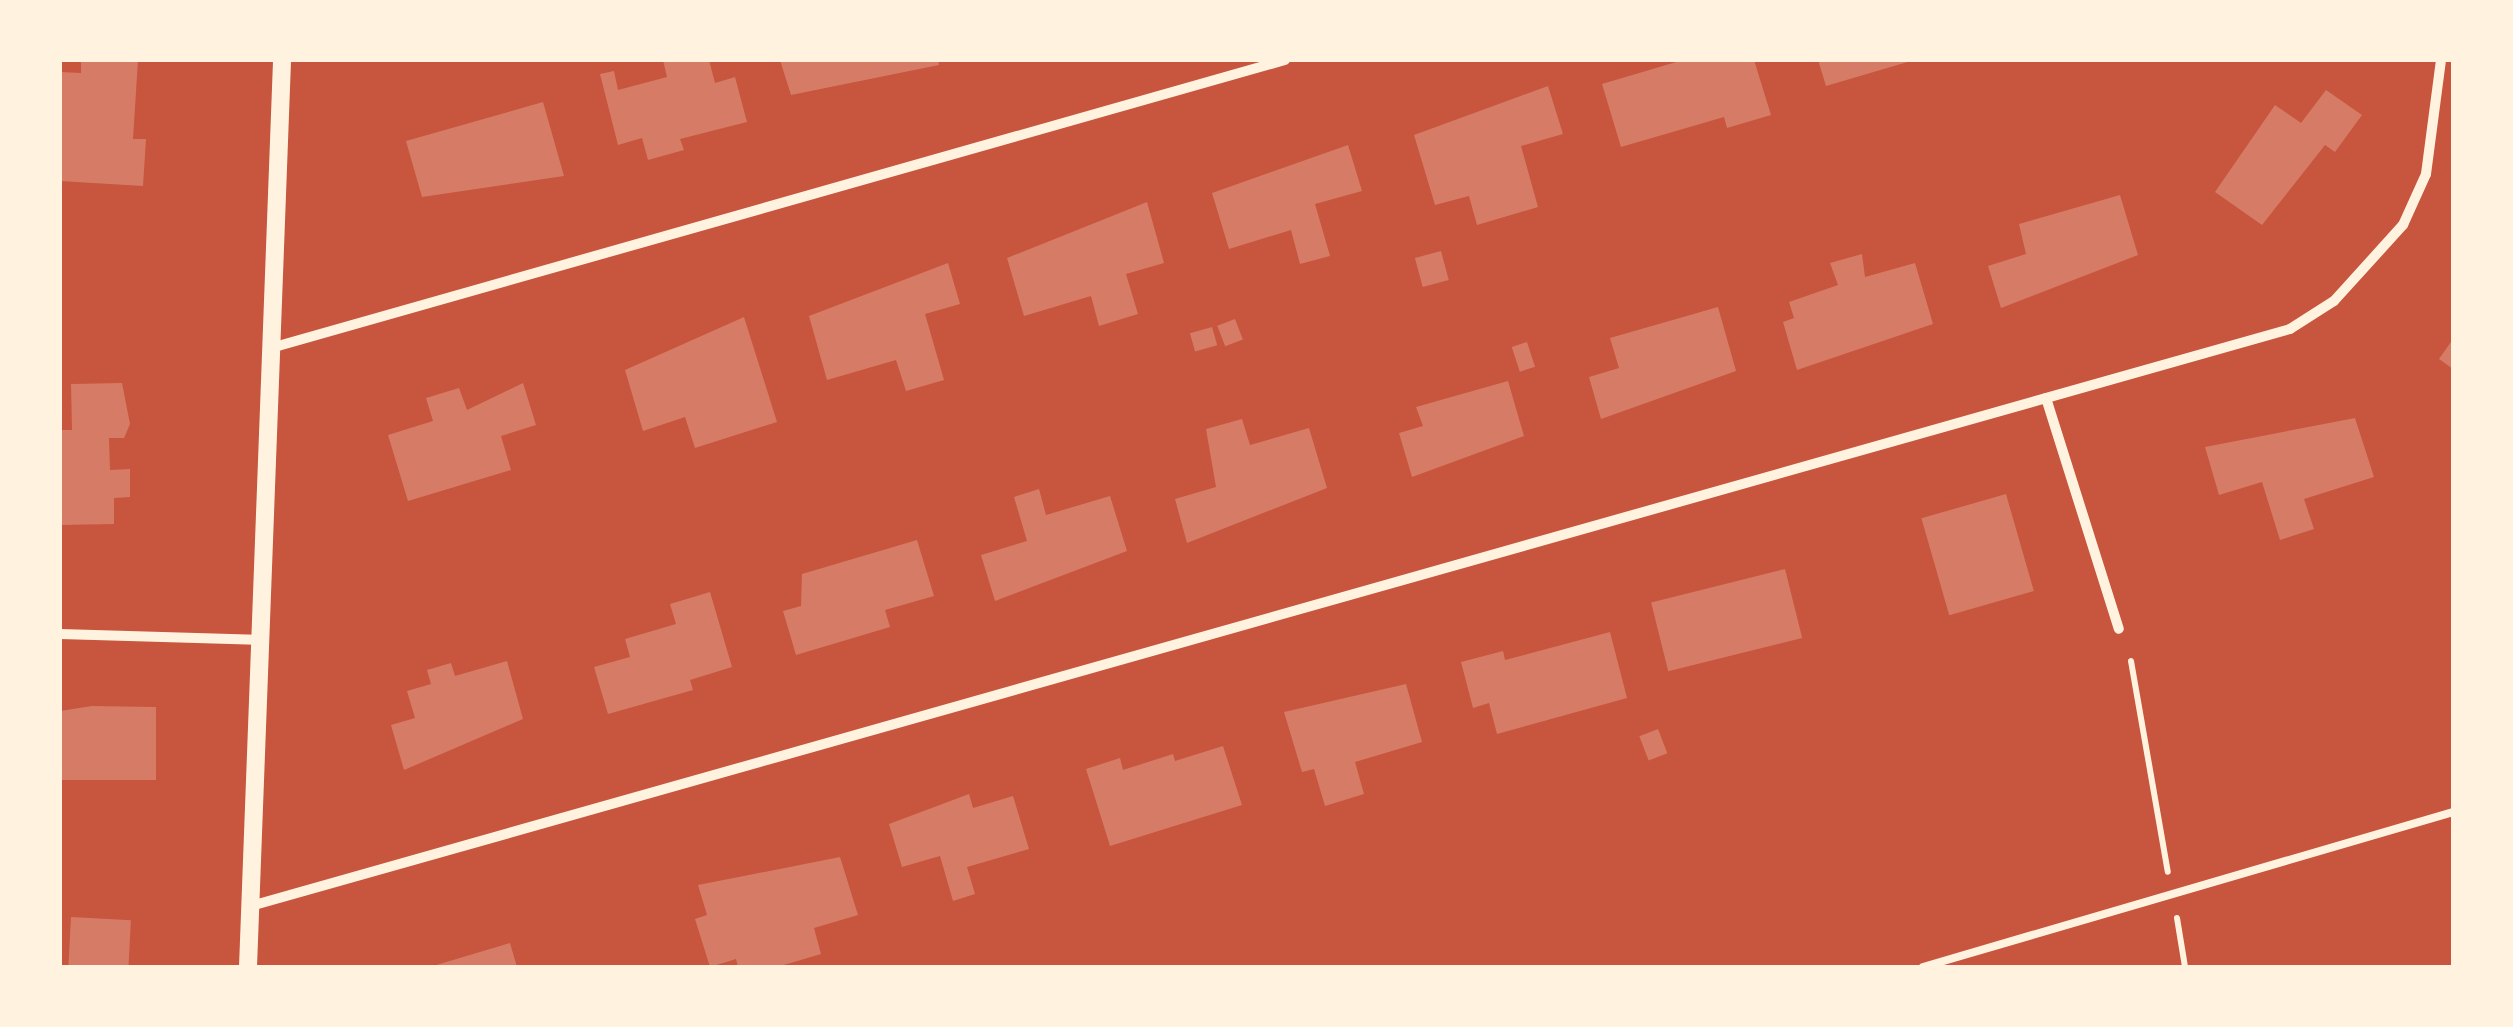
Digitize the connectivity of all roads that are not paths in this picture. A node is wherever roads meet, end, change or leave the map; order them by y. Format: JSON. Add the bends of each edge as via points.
{"nodes":[{"id":1,"x":282,"y":60,"type":"edge"},
{"id":2,"x":1285,"y":60,"type":"edge"},
{"id":3,"x":2441,"y":60,"type":"edge"},
{"id":4,"x":271,"y":348,"type":"junction"},
{"id":5,"x":2046,"y":398,"type":"junction"},
{"id":6,"x":2119,"y":630,"type":"dead end"},
{"id":7,"x":60,"y":634,"type":"edge"},
{"id":8,"x":261,"y":640,"type":"junction"},
{"id":9,"x":2453,"y":812,"type":"edge"},
{"id":10,"x":250,"y":906,"type":"junction"},
{"id":11,"x":248,"y":967,"type":"edge"},
{"id":12,"x":1923,"y":967,"type":"edge"}],
"edges":[{"from":1,"to":4,"type":"street"},
{"from":2,"to":4,"type":"street"},
{"from":3,"to":5,"type":"street","via":[[2426,174],[2375,263],[2334,302],[2242,346]]},
{"from":4,"to":8,"type":"street"},
{"from":5,"to":6,"type":"street"},
{"from":5,"to":10,"type":"street"},
{"from":7,"to":8,"type":"street"},
{"from":8,"to":10,"type":"street"},
{"from":9,"to":12,"type":"lane"},
{"from":10,"to":11,"type":"street"}]}
